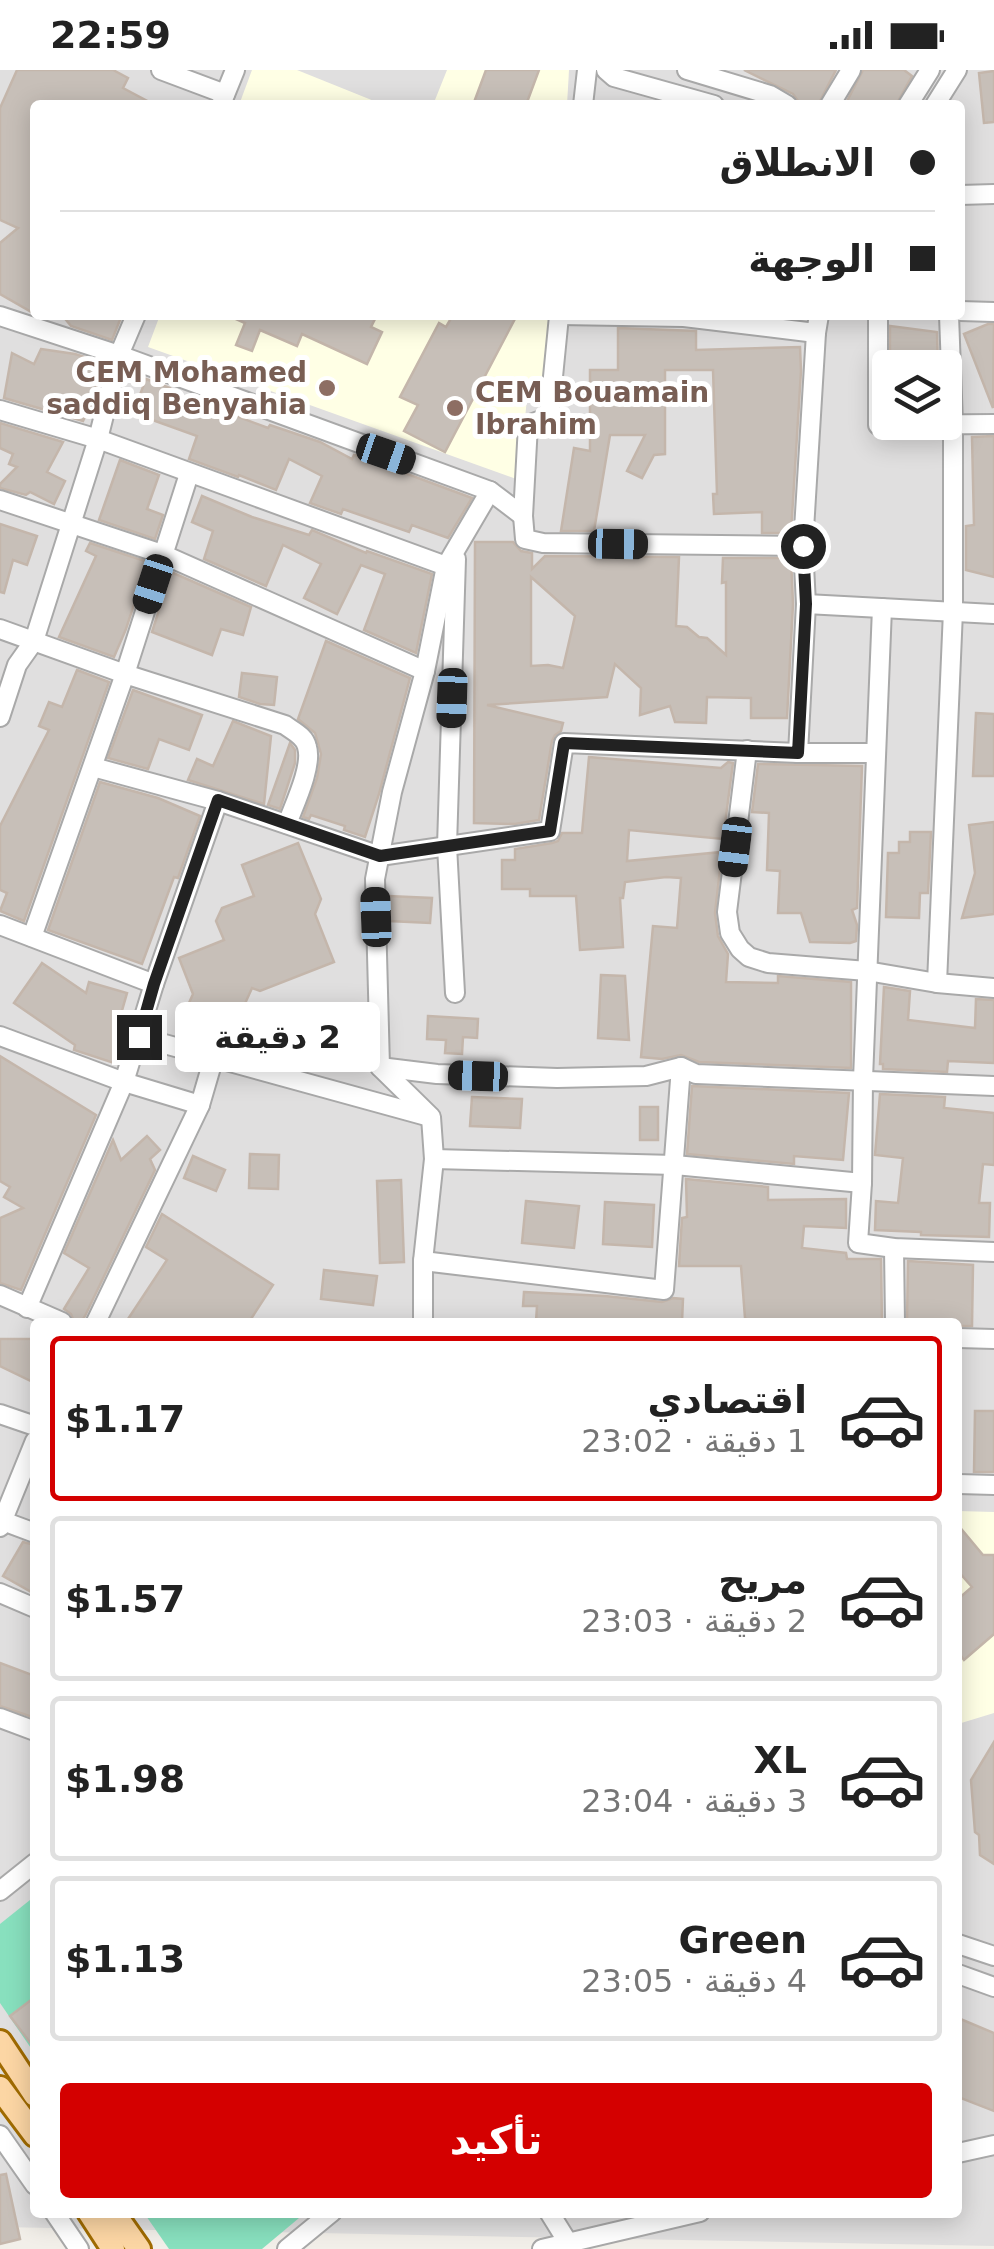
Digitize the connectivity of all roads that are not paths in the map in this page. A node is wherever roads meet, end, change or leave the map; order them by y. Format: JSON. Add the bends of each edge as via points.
{"nodes":[{"id":1,"x":161,"y":70,"type":"edge"},
{"id":2,"x":236,"y":70,"type":"edge"},
{"id":3,"x":587,"y":70,"type":"edge"},
{"id":4,"x":606,"y":70,"type":"edge"},
{"id":5,"x":686,"y":70,"type":"edge"},
{"id":6,"x":851,"y":70,"type":"edge"},
{"id":7,"x":930,"y":70,"type":"edge"},
{"id":8,"x":957,"y":70,"type":"edge"},
{"id":9,"x":750,"y":79,"type":"edge"},
{"id":10,"x":223,"y":100,"type":"edge"},
{"id":11,"x":584,"y":100,"type":"edge"},
{"id":12,"x":695,"y":100,"type":"edge"},
{"id":13,"x":779,"y":100,"type":"edge"},
{"id":14,"x":833,"y":100,"type":"edge"},
{"id":15,"x":911,"y":100,"type":"edge"},
{"id":16,"x":938,"y":100,"type":"edge"},
{"id":17,"x":994,"y":194,"type":"edge"},
{"id":18,"x":965,"y":196,"type":"edge"},
{"id":19,"x":965,"y":311,"type":"edge"},
{"id":20,"x":994,"y":312,"type":"edge"},
{"id":21,"x":0,"y":316,"type":"edge"},
{"id":22,"x":134,"y":320,"type":"edge"},
{"id":23,"x":559,"y":320,"type":"edge"},
{"id":24,"x":741,"y":320,"type":"edge"},
{"id":25,"x":878,"y":320,"type":"edge"},
{"id":26,"x":949,"y":320,"type":"edge"},
{"id":27,"x":817,"y":324,"type":"edge"},
{"id":28,"x":878,"y":350,"type":"edge"},
{"id":29,"x":950,"y":350,"type":"edge"},
{"id":30,"x":119,"y":355,"type":"junction"},
{"id":31,"x":0,"y":410,"type":"edge"},
{"id":32,"x":962,"y":424,"type":"edge"},
{"id":33,"x":994,"y":424,"type":"edge"},
{"id":34,"x":98,"y":439,"type":"junction"},
{"id":35,"x":953,"y":440,"type":"edge"},
{"id":36,"x":189,"y":474,"type":"junction"},
{"id":37,"x":490,"y":491,"type":"junction"},
{"id":38,"x":0,"y":500,"type":"edge"},
{"id":39,"x":523,"y":516,"type":"junction"},
{"id":40,"x":70,"y":525,"type":"junction"},
{"id":41,"x":803,"y":546,"type":"junction"},
{"id":42,"x":456,"y":549,"type":"junction"},
{"id":43,"x":162,"y":554,"type":"junction"},
{"id":44,"x":446,"y":566,"type":"junction"},
{"id":45,"x":806,"y":604,"type":"junction"},
{"id":46,"x":882,"y":608,"type":"junction"},
{"id":47,"x":953,"y":611,"type":"junction"},
{"id":48,"x":994,"y":614,"type":"edge"},
{"id":49,"x":0,"y":629,"type":"edge"},
{"id":50,"x":34,"y":640,"type":"junction"},
{"id":51,"x":425,"y":671,"type":"junction"},
{"id":52,"x":125,"y":674,"type":"junction"},
{"id":53,"x":0,"y":717,"type":"edge"},
{"id":54,"x":747,"y":750,"type":"junction"},
{"id":55,"x":876,"y":752,"type":"junction"},
{"id":56,"x":798,"y":753,"type":"junction"},
{"id":57,"x":93,"y":767,"type":"junction"},
{"id":58,"x":218,"y":800,"type":"junction"},
{"id":59,"x":287,"y":824,"type":"junction"},
{"id":60,"x":447,"y":846,"type":"junction"},
{"id":61,"x":380,"y":856,"type":"junction"},
{"id":62,"x":0,"y":925,"type":"edge"},
{"id":63,"x":32,"y":937,"type":"junction"},
{"id":64,"x":867,"y":970,"type":"junction"},
{"id":65,"x":154,"y":984,"type":"junction"},
{"id":66,"x":937,"y":984,"type":"junction"},
{"id":67,"x":994,"y":988,"type":"edge"},
{"id":68,"x":455,"y":994,"type":"dead end"},
{"id":69,"x":0,"y":1036,"type":"edge"},
{"id":70,"x":139,"y":1037,"type":"junction"},
{"id":71,"x":214,"y":1058,"type":"junction"},
{"id":72,"x":380,"y":1067,"type":"junction"},
{"id":73,"x":681,"y":1067,"type":"junction"},
{"id":74,"x":863,"y":1079,"type":"junction"},
{"id":75,"x":124,"y":1082,"type":"junction"},
{"id":76,"x":994,"y":1086,"type":"edge"},
{"id":77,"x":200,"y":1105,"type":"junction"},
{"id":78,"x":431,"y":1117,"type":"junction"},
{"id":79,"x":434,"y":1159,"type":"junction"},
{"id":80,"x":674,"y":1165,"type":"junction"},
{"id":81,"x":862,"y":1183,"type":"junction"},
{"id":82,"x":894,"y":1248,"type":"junction"},
{"id":83,"x":994,"y":1252,"type":"edge"},
{"id":84,"x":423,"y":1261,"type":"junction"},
{"id":85,"x":0,"y":1295,"type":"edge"},
{"id":86,"x":27,"y":1308,"type":"junction"},
{"id":87,"x":52,"y":1318,"type":"edge"},
{"id":88,"x":98,"y":1318,"type":"edge"},
{"id":89,"x":424,"y":1318,"type":"edge"},
{"id":90,"x":895,"y":1318,"type":"edge"},
{"id":91,"x":962,"y":1338,"type":"edge"},
{"id":92,"x":994,"y":1339,"type":"edge"},
{"id":93,"x":0,"y":1414,"type":"edge"},
{"id":94,"x":30,"y":1424,"type":"edge"},
{"id":95,"x":30,"y":1454,"type":"edge"},
{"id":96,"x":962,"y":1484,"type":"edge"},
{"id":97,"x":994,"y":1485,"type":"edge"},
{"id":98,"x":1,"y":1522,"type":"edge"},
{"id":99,"x":30,"y":1531,"type":"edge"},
{"id":100,"x":0,"y":1593,"type":"edge"},
{"id":101,"x":30,"y":1606,"type":"edge"},
{"id":102,"x":0,"y":1718,"type":"edge"},
{"id":103,"x":30,"y":1729,"type":"edge"},
{"id":104,"x":30,"y":1867,"type":"edge"},
{"id":105,"x":0,"y":1892,"type":"edge"},
{"id":106,"x":962,"y":1945,"type":"edge"},
{"id":107,"x":994,"y":1956,"type":"edge"},
{"id":108,"x":962,"y":1975,"type":"edge"},
{"id":109,"x":994,"y":1986,"type":"edge"},
{"id":110,"x":0,"y":2042,"type":"edge"},
{"id":111,"x":30,"y":2087,"type":"edge"},
{"id":112,"x":0,"y":2088,"type":"edge"},
{"id":113,"x":30,"y":2128,"type":"edge"},
{"id":114,"x":0,"y":2135,"type":"edge"},
{"id":115,"x":994,"y":2145,"type":"edge"},
{"id":116,"x":962,"y":2152,"type":"edge"},
{"id":117,"x":30,"y":2178,"type":"edge"},
{"id":118,"x":58,"y":2218,"type":"edge"},
{"id":119,"x":93,"y":2218,"type":"edge"},
{"id":120,"x":117,"y":2218,"type":"edge"},
{"id":121,"x":325,"y":2218,"type":"edge"},
{"id":122,"x":553,"y":2218,"type":"edge"},
{"id":123,"x":677,"y":2218,"type":"edge"},
{"id":124,"x":571,"y":2246,"type":"edge"},
{"id":125,"x":79,"y":2249,"type":"edge"},
{"id":126,"x":113,"y":2249,"type":"edge"},
{"id":127,"x":138,"y":2249,"type":"edge"},
{"id":128,"x":287,"y":2249,"type":"edge"},
{"id":129,"x":542,"y":2249,"type":"edge"}],
"edges":[{"from":1,"to":10,"type":"street"},
{"from":2,"to":10,"type":"street"},
{"from":3,"to":11,"type":"street"},
{"from":4,"to":12,"type":"street","via":[[614,78]]},
{"from":5,"to":9,"type":"street"},
{"from":6,"to":14,"type":"street"},
{"from":7,"to":15,"type":"street"},
{"from":8,"to":16,"type":"street"},
{"from":9,"to":13,"type":"street"},
{"from":17,"to":18,"type":"street"},
{"from":19,"to":20,"type":"street"},
{"from":21,"to":30,"type":"street"},
{"from":22,"to":30,"type":"street"},
{"from":23,"to":39,"type":"street","via":[[549,418],[528,425]]},
{"from":24,"to":27,"type":"street"},
{"from":25,"to":28,"type":"street"},
{"from":26,"to":29,"type":"street"},
{"from":27,"to":41,"type":"street"},
{"from":30,"to":34,"type":"street"},
{"from":30,"to":37,"type":"street"},
{"from":31,"to":34,"type":"street"},
{"from":32,"to":33,"type":"street"},
{"from":34,"to":36,"type":"street"},
{"from":34,"to":40,"type":"street"},
{"from":35,"to":47,"type":"street"},
{"from":36,"to":43,"type":"street"},
{"from":36,"to":44,"type":"street"},
{"from":37,"to":39,"type":"street"},
{"from":37,"to":42,"type":"street"},
{"from":38,"to":40,"type":"street"},
{"from":39,"to":41,"type":"street","via":[[525,540],[543,543]]},
{"from":40,"to":43,"type":"street"},
{"from":40,"to":50,"type":"street"},
{"from":41,"to":45,"type":"street"},
{"from":42,"to":44,"type":"street"},
{"from":42,"to":60,"type":"street"},
{"from":43,"to":51,"type":"street"},
{"from":43,"to":52,"type":"street"},
{"from":44,"to":51,"type":"street"},
{"from":45,"to":46,"type":"street"},
{"from":45,"to":56,"type":"street"},
{"from":46,"to":47,"type":"street"},
{"from":46,"to":55,"type":"street"},
{"from":47,"to":48,"type":"street"},
{"from":47,"to":66,"type":"street"},
{"from":49,"to":50,"type":"street"},
{"from":50,"to":52,"type":"street"},
{"from":50,"to":53,"type":"street","via":[[17,665]]},
{"from":51,"to":61,"type":"street"},
{"from":52,"to":57,"type":"street"},
{"from":52,"to":59,"type":"street","via":[[300,735],[308,764]]},
{"from":54,"to":56,"type":"street"},
{"from":54,"to":60,"type":"street","via":[[564,743],[550,831]]},
{"from":54,"to":64,"type":"street","via":[[730,933],[748,957],[768,963]]},
{"from":55,"to":56,"type":"street"},
{"from":55,"to":64,"type":"street"},
{"from":57,"to":58,"type":"street"},
{"from":57,"to":63,"type":"street"},
{"from":58,"to":59,"type":"street"},
{"from":58,"to":65,"type":"street"},
{"from":59,"to":61,"type":"street"},
{"from":60,"to":61,"type":"street"},
{"from":60,"to":68,"type":"street"},
{"from":61,"to":72,"type":"street"},
{"from":62,"to":63,"type":"street"},
{"from":63,"to":65,"type":"street"},
{"from":64,"to":66,"type":"street"},
{"from":64,"to":74,"type":"street"},
{"from":65,"to":70,"type":"street"},
{"from":66,"to":67,"type":"street"},
{"from":69,"to":75,"type":"street"},
{"from":70,"to":71,"type":"street"},
{"from":70,"to":75,"type":"street"},
{"from":71,"to":77,"type":"street"},
{"from":71,"to":78,"type":"street"},
{"from":72,"to":73,"type":"street","via":[[558,1078],[646,1076]]},
{"from":72,"to":78,"type":"street"},
{"from":73,"to":74,"type":"street","via":[[696,1074]]},
{"from":73,"to":80,"type":"street"},
{"from":74,"to":76,"type":"street"},
{"from":74,"to":81,"type":"street"},
{"from":75,"to":77,"type":"street"},
{"from":75,"to":86,"type":"street"},
{"from":77,"to":88,"type":"street"},
{"from":78,"to":79,"type":"street"},
{"from":79,"to":80,"type":"street"},
{"from":79,"to":84,"type":"street"},
{"from":80,"to":81,"type":"street"},
{"from":80,"to":84,"type":"street","via":[[664,1290]]},
{"from":81,"to":82,"type":"street","via":[[858,1243]]},
{"from":82,"to":83,"type":"street"},
{"from":82,"to":90,"type":"street"},
{"from":84,"to":89,"type":"street"},
{"from":85,"to":86,"type":"street"},
{"from":86,"to":87,"type":"street"},
{"from":91,"to":92,"type":"street"},
{"from":93,"to":94,"type":"street"},
{"from":95,"to":98,"type":"street"},
{"from":96,"to":97,"type":"street"},
{"from":98,"to":99,"type":"street"},
{"from":100,"to":101,"type":"street"},
{"from":102,"to":103,"type":"street"},
{"from":104,"to":105,"type":"street"},
{"from":106,"to":107,"type":"street"},
{"from":108,"to":109,"type":"street"},
{"from":110,"to":111,"type":"main road"},
{"from":112,"to":113,"type":"main road"},
{"from":114,"to":117,"type":"street"},
{"from":115,"to":116,"type":"street"},
{"from":118,"to":125,"type":"street"},
{"from":119,"to":126,"type":"main road"},
{"from":120,"to":127,"type":"main road"},
{"from":121,"to":128,"type":"street"},
{"from":122,"to":124,"type":"street"},
{"from":123,"to":124,"type":"street"},
{"from":124,"to":129,"type":"street"}]}
